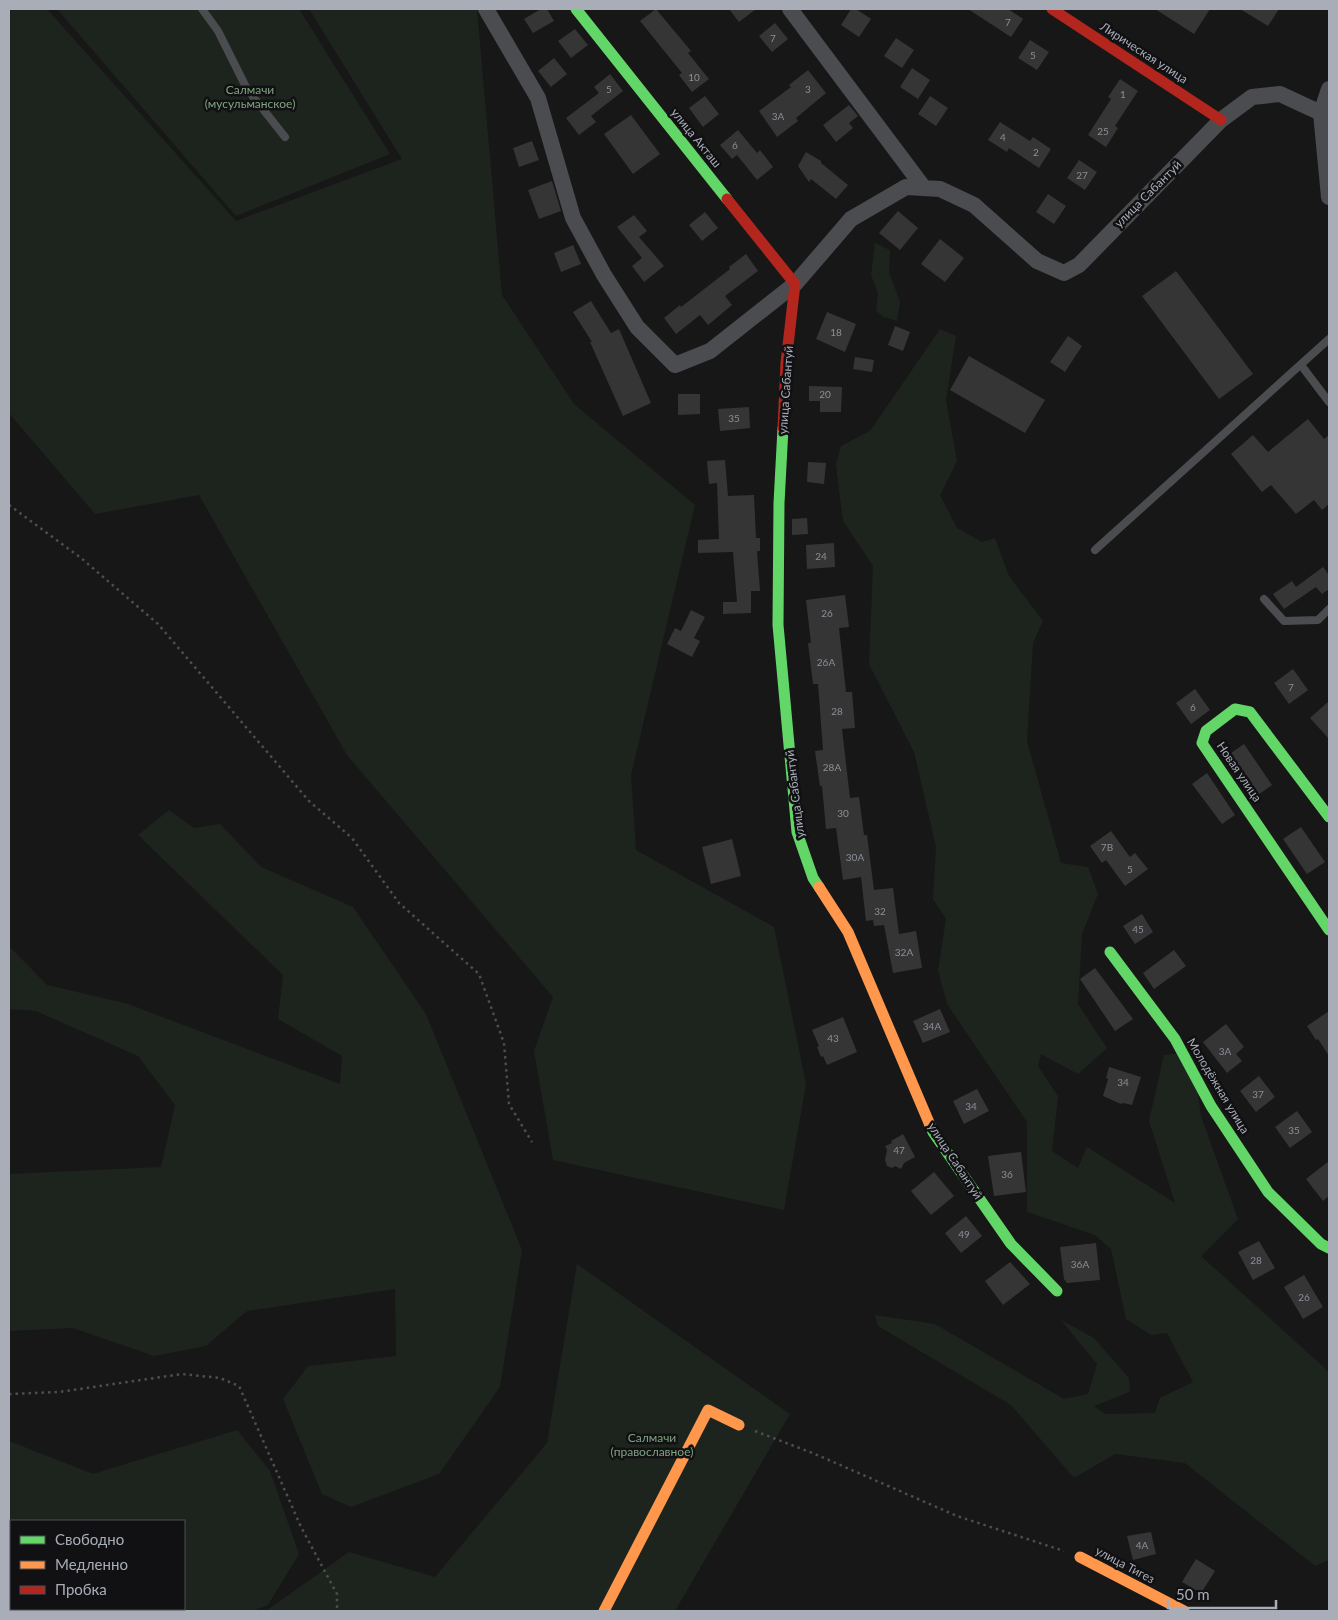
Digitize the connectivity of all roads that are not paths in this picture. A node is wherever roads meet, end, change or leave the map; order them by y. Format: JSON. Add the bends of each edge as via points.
{"nodes":[{"id":1,"x":202,"y":9,"type":"edge"},
{"id":2,"x":486,"y":9,"type":"edge"},
{"id":3,"x":576,"y":9,"type":"edge"},
{"id":4,"x":790,"y":9,"type":"edge"},
{"id":5,"x":1052,"y":9,"type":"edge"},
{"id":6,"x":1329,"y":89,"type":"edge"},
{"id":7,"x":1321,"y":113,"type":"junction"},
{"id":8,"x":1221,"y":120,"type":"junction"},
{"id":9,"x":285,"y":137,"type":"dead end"},
{"id":10,"x":924,"y":188,"type":"junction"},
{"id":11,"x":1329,"y":197,"type":"edge"},
{"id":12,"x":796,"y":284,"type":"junction"},
{"id":13,"x":1329,"y":339,"type":"edge"},
{"id":14,"x":1301,"y":365,"type":"junction"},
{"id":15,"x":1329,"y":402,"type":"edge"},
{"id":16,"x":1095,"y":550,"type":"dead end"},
{"id":17,"x":1264,"y":599,"type":"dead end"},
{"id":18,"x":1329,"y":609,"type":"edge"},
{"id":19,"x":1329,"y":817,"type":"edge"},
{"id":20,"x":1329,"y":930,"type":"edge"},
{"id":21,"x":1110,"y":952,"type":"dead end"},
{"id":22,"x":1329,"y":1248,"type":"edge"},
{"id":23,"x":1057,"y":1292,"type":"dead end"},
{"id":24,"x":739,"y":1425,"type":"road end"},
{"id":25,"x":1080,"y":1557,"type":"road end"},
{"id":26,"x":604,"y":1611,"type":"edge"},
{"id":27,"x":1184,"y":1611,"type":"edge"}],
"edges":[{"from":1,"to":9,"type":"lane","via":[[218,31],[246,89]]},
{"from":2,"to":12,"type":"street","name":"улица Сабантуй","via":[[538,98],[573,218],[637,327],[675,365],[710,351]]},
{"from":3,"to":12,"type":"street","name":"улица Акташ"},
{"from":4,"to":10,"type":"street"},
{"from":5,"to":8,"type":"street","name":"Лирическая улица"},
{"from":6,"to":7,"type":"street"},
{"from":7,"to":8,"type":"street","name":"улица Сабантуй","via":[[1280,94],[1252,97]]},
{"from":7,"to":11,"type":"street"},
{"from":8,"to":10,"type":"street","name":"улица Сабантуй","via":[[1079,265],[1064,273],[1037,261],[974,205],[940,188]]},
{"from":10,"to":12,"type":"street","name":"улица Сабантуй","via":[[906,187],[851,219]]},
{"from":12,"to":23,"type":"street","name":"улица Сабантуй","via":[[786,363],[779,493],[778,625],[797,832],[813,878],[848,932],[933,1132],[1011,1244]]},
{"from":13,"to":14,"type":"lane"},
{"from":14,"to":15,"type":"lane"},
{"from":14,"to":16,"type":"lane"},
{"from":17,"to":18,"type":"lane","via":[[1284,621],[1318,620]]},
{"from":19,"to":20,"type":"street","name":"Новая улица","via":[[1250,712],[1235,709],[1206,731],[1202,743]]},
{"from":21,"to":22,"type":"street","name":"Молодёжная улица","via":[[1174,1039],[1211,1106],[1268,1192]]},
{"from":24,"to":26,"type":"street","via":[[708,1410]]},
{"from":25,"to":27,"type":"street","name":"улица Тигез"}]}
